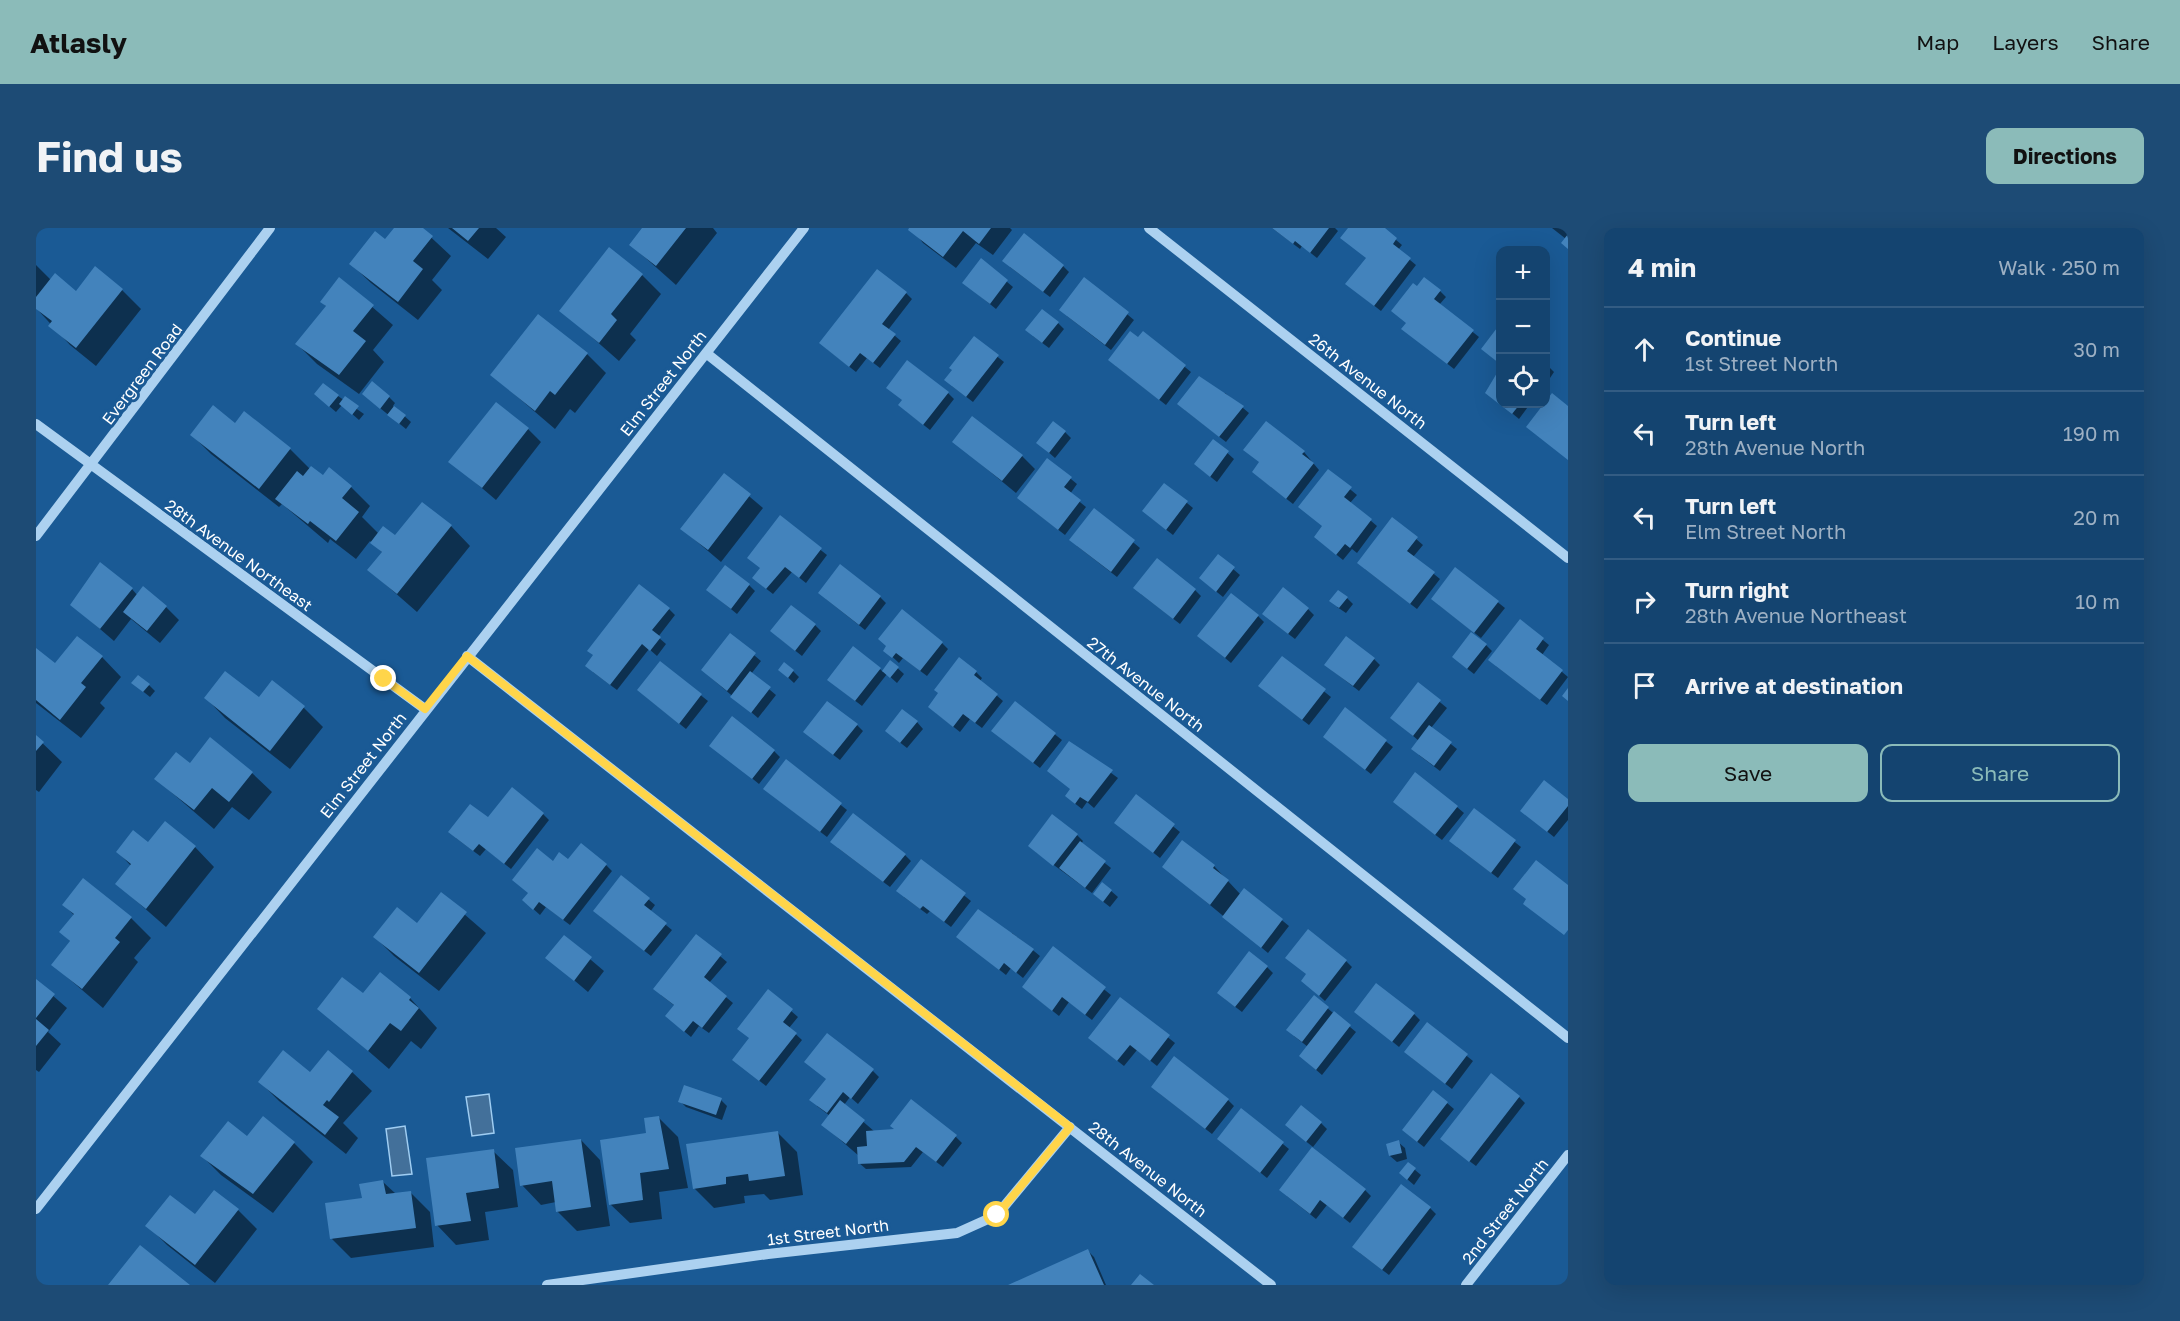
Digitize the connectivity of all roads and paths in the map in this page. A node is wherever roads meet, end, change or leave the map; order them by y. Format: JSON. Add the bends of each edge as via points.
{"nodes":[{"id":1,"x":270,"y":228,"type":"edge"},
{"id":2,"x":804,"y":228,"type":"edge"},
{"id":3,"x":1149,"y":228,"type":"edge"},
{"id":4,"x":706,"y":353,"type":"junction"},
{"id":5,"x":36,"y":424,"type":"edge"},
{"id":6,"x":92,"y":466,"type":"junction"},
{"id":7,"x":36,"y":536,"type":"edge"},
{"id":8,"x":1568,"y":558,"type":"edge"},
{"id":9,"x":467,"y":656,"type":"junction"},
{"id":10,"x":425,"y":709,"type":"junction"},
{"id":11,"x":1568,"y":1038,"type":"edge"},
{"id":12,"x":1070,"y":1127,"type":"junction"},
{"id":13,"x":1568,"y":1155,"type":"edge"},
{"id":14,"x":36,"y":1209,"type":"edge"},
{"id":15,"x":547,"y":1285,"type":"edge"},
{"id":16,"x":1271,"y":1285,"type":"edge"},
{"id":17,"x":1466,"y":1285,"type":"edge"}],
"edges":[{"from":1,"to":6,"type":"street","name":"Evergreen Road"},
{"from":2,"to":4,"type":"street","name":"Elm Street North"},
{"from":3,"to":8,"type":"street","name":"26th Avenue North"},
{"from":4,"to":9,"type":"street","name":"Elm Street North"},
{"from":4,"to":11,"type":"street","name":"27th Avenue North"},
{"from":5,"to":6,"type":"street","name":"28th Avenue Northeast"},
{"from":6,"to":7,"type":"street","name":"Evergreen Road"},
{"from":6,"to":10,"type":"street","name":"28th Avenue Northeast"},
{"from":9,"to":10,"type":"street","name":"Elm Street North"},
{"from":9,"to":12,"type":"street","name":"28th Avenue North"},
{"from":10,"to":14,"type":"street","name":"Elm Street North"},
{"from":12,"to":15,"type":"street","name":"1st Street North","via":[[997,1215],[957,1233],[780,1252]]},
{"from":12,"to":16,"type":"street","name":"28th Avenue North"},
{"from":13,"to":17,"type":"street","name":"2nd Street North"}]}
